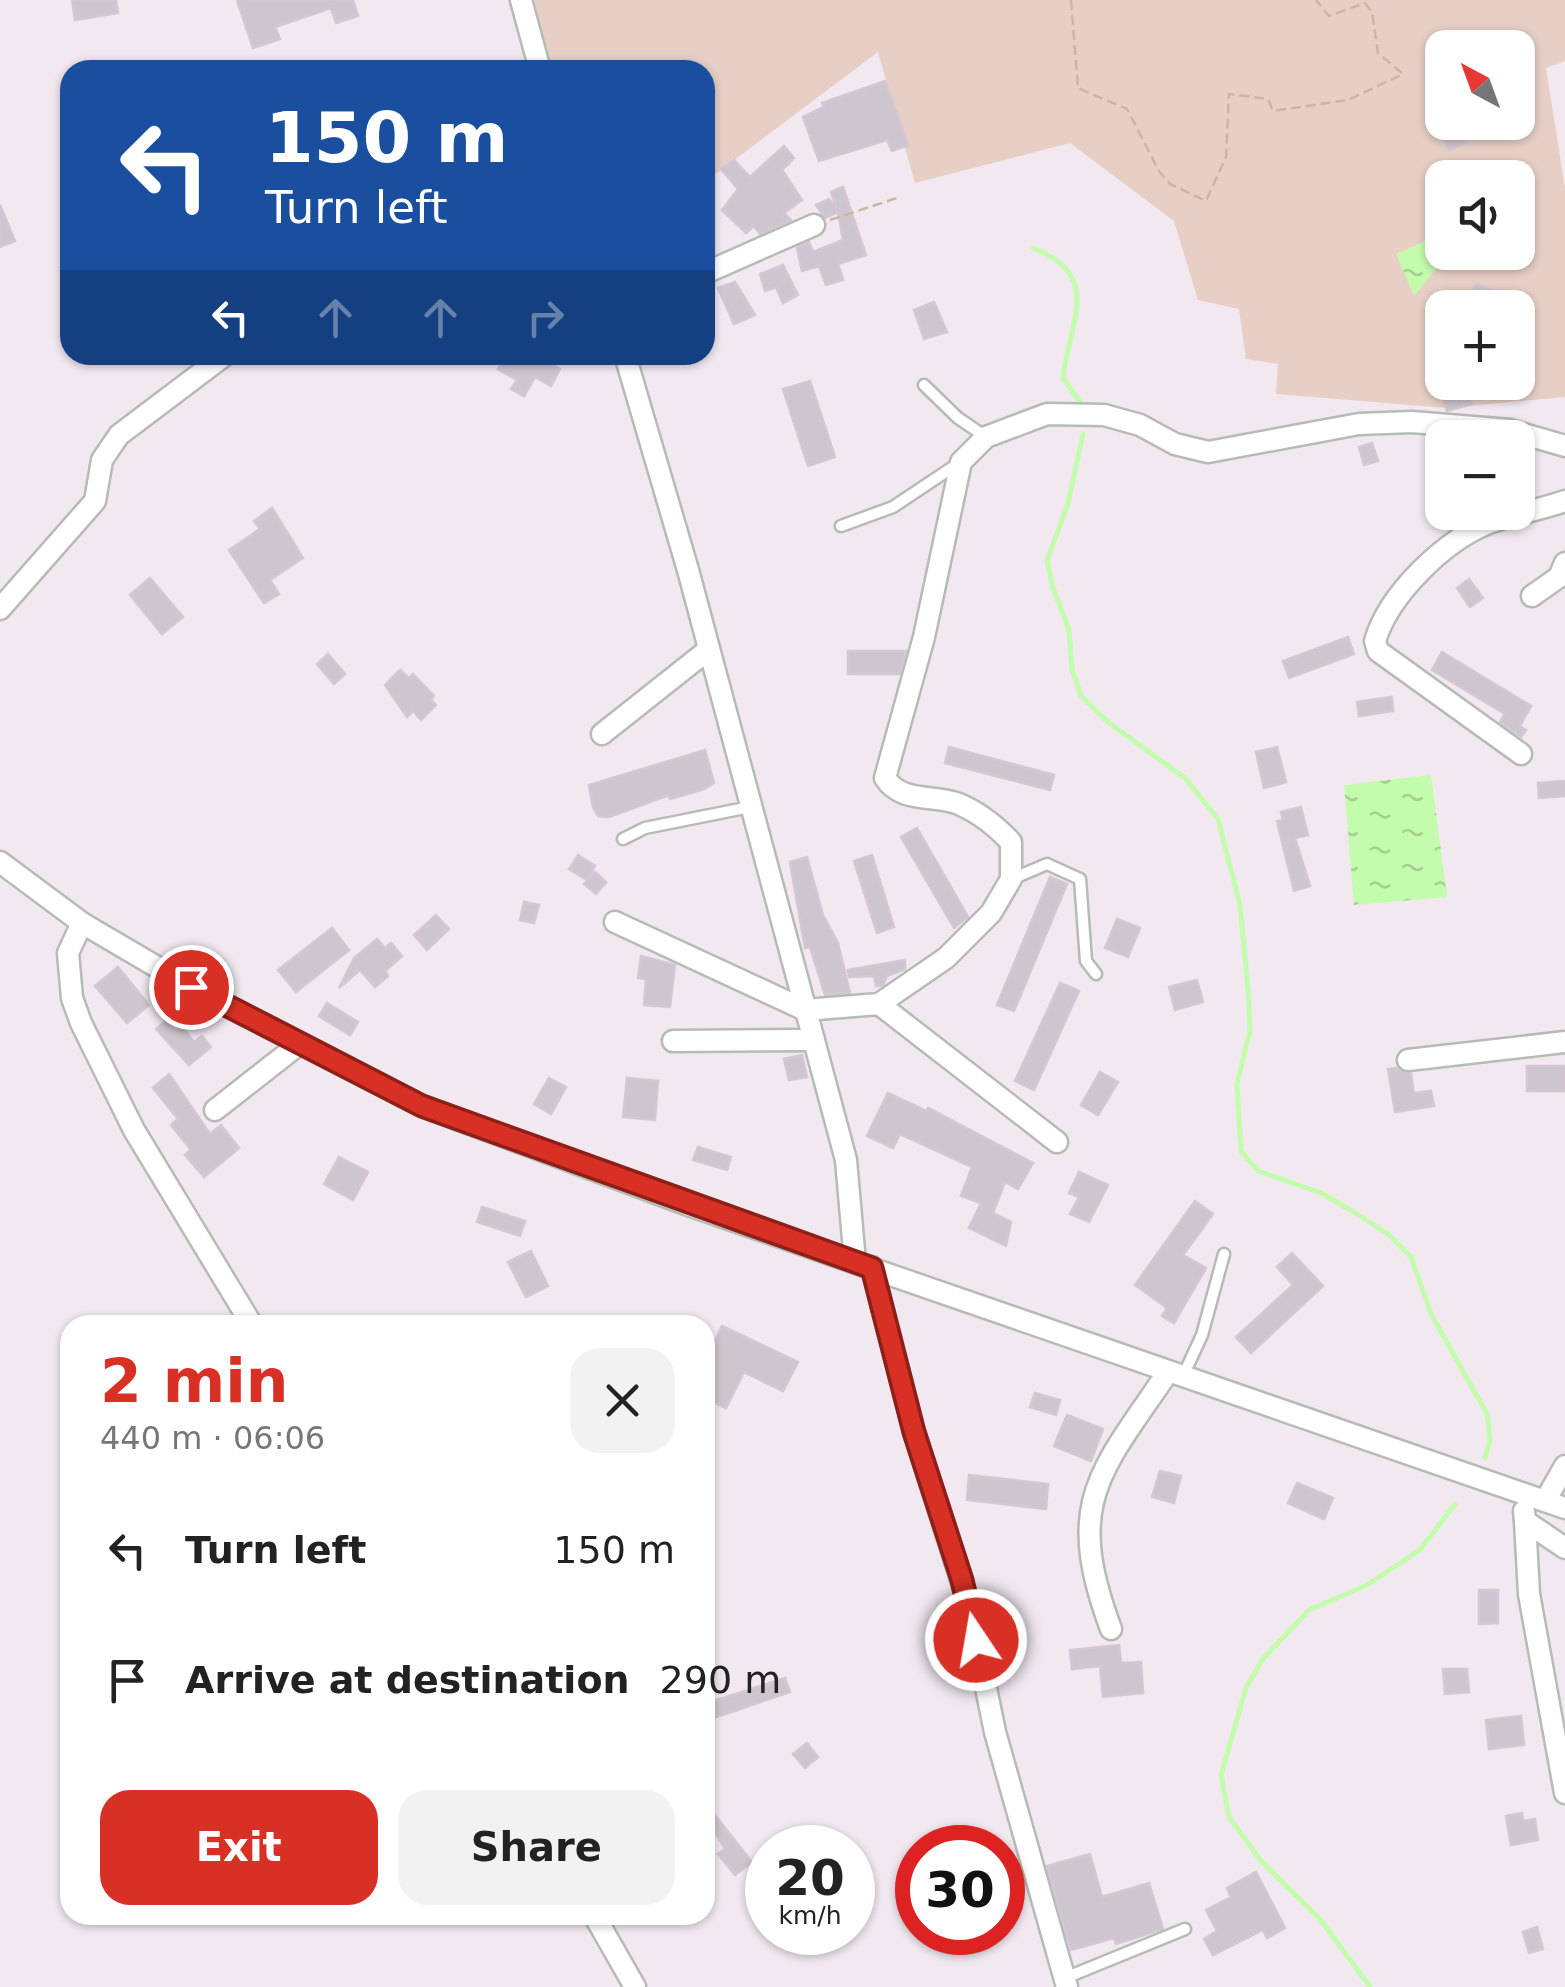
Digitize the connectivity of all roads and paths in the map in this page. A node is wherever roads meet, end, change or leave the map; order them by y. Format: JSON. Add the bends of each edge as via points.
{"nodes":[{"id":1,"x":521,"y":0,"type":"edge"},
{"id":2,"x":1071,"y":0,"type":"edge"},
{"id":3,"x":1316,"y":0,"type":"edge"},
{"id":4,"x":537,"y":60,"type":"edge"},
{"id":5,"x":900,"y":197,"type":"dead end"},
{"id":6,"x":814,"y":225,"type":"joint"},
{"id":7,"x":715,"y":269,"type":"edge"},
{"id":8,"x":212,"y":365,"type":"edge"},
{"id":9,"x":628,"y":365,"type":"edge"},
{"id":10,"x":924,"y":384,"type":"dead end"},
{"id":11,"x":986,"y":437,"type":"junction"},
{"id":12,"x":1565,"y":446,"type":"edge"},
{"id":13,"x":961,"y":462,"type":"junction"},
{"id":14,"x":1565,"y":502,"type":"edge"},
{"id":15,"x":841,"y":526,"type":"dead end"},
{"id":16,"x":1565,"y":563,"type":"edge"},
{"id":17,"x":1532,"y":596,"type":"dead end"},
{"id":18,"x":0,"y":610,"type":"edge"},
{"id":19,"x":708,"y":650,"type":"junction"},
{"id":20,"x":602,"y":734,"type":"dead end"},
{"id":21,"x":1521,"y":754,"type":"dead end"},
{"id":22,"x":750,"y":807,"type":"junction"},
{"id":23,"x":623,"y":839,"type":"dead end"},
{"id":24,"x":0,"y":862,"type":"edge"},
{"id":25,"x":1011,"y":879,"type":"junction"},
{"id":26,"x":615,"y":922,"type":"dead end"},
{"id":27,"x":82,"y":923,"type":"junction"},
{"id":28,"x":1096,"y":974,"type":"dead end"},
{"id":29,"x":880,"y":1004,"type":"junction"},
{"id":30,"x":805,"y":1010,"type":"junction"},
{"id":31,"x":673,"y":1040,"type":"dead end"},
{"id":32,"x":814,"y":1040,"type":"junction"},
{"id":33,"x":1565,"y":1042,"type":"edge"},
{"id":34,"x":298,"y":1045,"type":"junction"},
{"id":35,"x":1408,"y":1060,"type":"dead end"},
{"id":36,"x":215,"y":1110,"type":"dead end"},
{"id":37,"x":1057,"y":1142,"type":"dead end"},
{"id":38,"x":1224,"y":1254,"type":"dead end"},
{"id":39,"x":864,"y":1265,"type":"junction"},
{"id":40,"x":246,"y":1315,"type":"edge"},
{"id":41,"x":1175,"y":1374,"type":"junction"},
{"id":42,"x":1565,"y":1466,"type":"edge"},
{"id":43,"x":1524,"y":1494,"type":"junction"},
{"id":44,"x":1555,"y":1505,"type":"edge"},
{"id":45,"x":1524,"y":1522,"type":"junction"},
{"id":46,"x":1565,"y":1548,"type":"edge"},
{"id":47,"x":1112,"y":1629,"type":"dead end"},
{"id":48,"x":1565,"y":1793,"type":"edge"},
{"id":49,"x":600,"y":1925,"type":"edge"},
{"id":50,"x":1185,"y":1929,"type":"dead end"},
{"id":51,"x":1066,"y":1982,"type":"edge"},
{"id":52,"x":635,"y":1987,"type":"edge"}],
"edges":[{"from":1,"to":4,"type":"street"},
{"from":2,"to":3,"type":"path","via":[[1078,88],[1127,108],[1170,184],[1206,201],[1226,157],[1229,94],[1268,99],[1273,111],[1348,100],[1403,74],[1378,53],[1366,3],[1329,16]]},
{"from":5,"to":6,"type":"path"},
{"from":6,"to":7,"type":"street"},
{"from":8,"to":18,"type":"street","via":[[119,435],[102,460],[95,500]]},
{"from":9,"to":19,"type":"street"},
{"from":10,"to":11,"type":"lane"},
{"from":11,"to":12,"type":"street","via":[[1047,414],[1104,415],[1208,452],[1359,424],[1412,422],[1510,430]]},
{"from":11,"to":13,"type":"street"},
{"from":13,"to":15,"type":"lane","via":[[892,507]]},
{"from":13,"to":25,"type":"street","via":[[885,778],[903,794],[956,803],[991,821],[1011,842]]},
{"from":14,"to":21,"type":"street","via":[[1490,522],[1458,540],[1404,590],[1375,640],[1378,651]]},
{"from":16,"to":17,"type":"street","via":[[1559,577]]},
{"from":19,"to":20,"type":"street"},
{"from":19,"to":22,"type":"street"},
{"from":22,"to":23,"type":"lane","via":[[645,828]]},
{"from":22,"to":30,"type":"street"},
{"from":24,"to":27,"type":"street"},
{"from":25,"to":28,"type":"lane","via":[[1047,864],[1080,880],[1086,961]]},
{"from":25,"to":29,"type":"street","via":[[973,934]]},
{"from":26,"to":30,"type":"street"},
{"from":27,"to":34,"type":"street"},
{"from":27,"to":40,"type":"street","via":[[68,953],[81,1023],[134,1130]]},
{"from":29,"to":30,"type":"street"},
{"from":29,"to":37,"type":"street"},
{"from":30,"to":32,"type":"street"},
{"from":31,"to":32,"type":"street"},
{"from":32,"to":39,"type":"street","via":[[846,1160]]},
{"from":33,"to":35,"type":"street"},
{"from":34,"to":36,"type":"street"},
{"from":34,"to":39,"type":"street","via":[[422,1106]]},
{"from":38,"to":41,"type":"lane","via":[[1202,1335]]},
{"from":39,"to":41,"type":"street"},
{"from":39,"to":51,"type":"street","via":[[969,1605],[995,1732]]},
{"from":41,"to":43,"type":"street"},
{"from":41,"to":47,"type":"street","via":[[1103,1467],[1089,1509],[1094,1582]]},
{"from":42,"to":44,"type":"street"},
{"from":43,"to":44,"type":"street"},
{"from":43,"to":45,"type":"street"},
{"from":45,"to":46,"type":"street"},
{"from":45,"to":48,"type":"street","via":[[1529,1594]]},
{"from":49,"to":52,"type":"street"},
{"from":50,"to":51,"type":"lane"}]}
